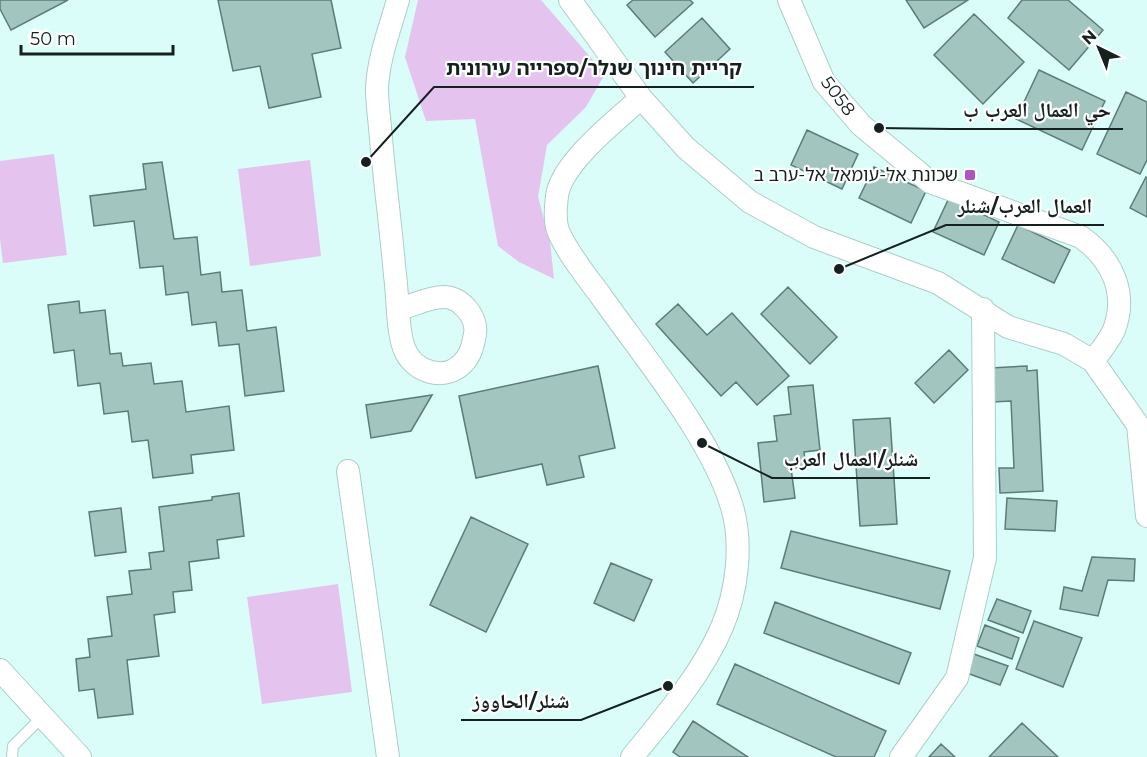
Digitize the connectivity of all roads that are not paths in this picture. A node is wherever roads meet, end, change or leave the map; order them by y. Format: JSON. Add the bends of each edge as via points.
{"nodes":[{"id":1,"x":398,"y":0,"type":"edge"},
{"id":2,"x":570,"y":0,"type":"edge"},
{"id":3,"x":789,"y":0,"type":"edge"},
{"id":4,"x":642,"y":98,"type":"junction"},
{"id":5,"x":399,"y":309,"type":"dead end"},
{"id":6,"x":983,"y":309,"type":"junction"},
{"id":7,"x":1093,"y":362,"type":"junction"},
{"id":8,"x":348,"y":471,"type":"dead end"},
{"id":9,"x":1147,"y":516,"type":"edge"},
{"id":10,"x":0,"y":670,"type":"edge"},
{"id":11,"x":44,"y":715,"type":"junction"},
{"id":12,"x":12,"y":757,"type":"edge"},
{"id":13,"x":80,"y":757,"type":"edge"},
{"id":14,"x":388,"y":757,"type":"edge"},
{"id":15,"x":632,"y":757,"type":"edge"},
{"id":16,"x":901,"y":757,"type":"edge"}],
"edges":[{"from":1,"to":5,"type":"street","via":[[377,88]]},
{"from":2,"to":4,"type":"street"},
{"from":3,"to":7,"type":"street","name":"5058","via":[[824,82],[861,125],[930,182],[1081,237],[1095,247],[1114,273],[1120,302],[1113,332]]},
{"from":4,"to":6,"type":"street","via":[[686,148],[750,202],[814,237],[938,283]]},
{"from":4,"to":15,"type":"street","via":[[568,169],[557,194],[557,228],[718,470],[732,508],[737,541],[735,583],[722,627],[693,677]]},
{"from":6,"to":7,"type":"street","via":[[1008,327],[1064,344]]},
{"from":6,"to":16,"type":"street","via":[[986,558],[957,678]]},
{"from":7,"to":9,"type":"street","via":[[1138,425]]},
{"from":8,"to":14,"type":"street"},
{"from":10,"to":11,"type":"street"},
{"from":11,"to":12,"type":"lane","via":[[14,746]]},
{"from":11,"to":13,"type":"street"}]}
